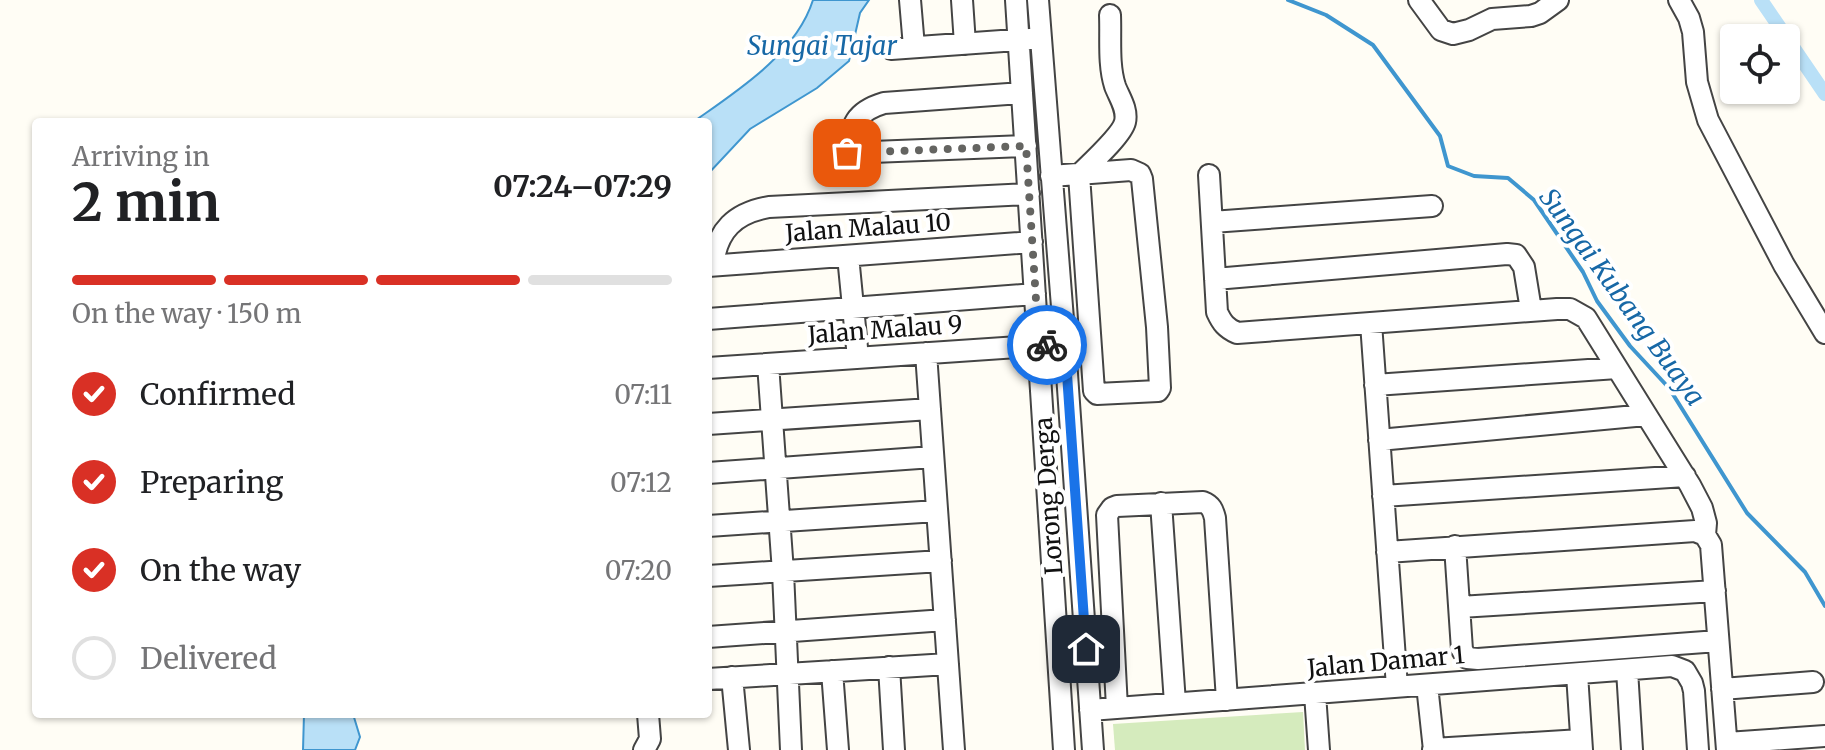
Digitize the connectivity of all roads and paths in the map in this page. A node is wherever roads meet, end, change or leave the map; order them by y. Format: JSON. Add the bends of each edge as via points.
{"nodes":[{"id":1,"x":910,"y":0,"type":"edge"},
{"id":2,"x":962,"y":0,"type":"edge"},
{"id":3,"x":1016,"y":0,"type":"edge"},
{"id":4,"x":1038,"y":0,"type":"edge"},
{"id":5,"x":1419,"y":0,"type":"edge"},
{"id":6,"x":1558,"y":0,"type":"edge"},
{"id":7,"x":1679,"y":0,"type":"edge"},
{"id":8,"x":1110,"y":15,"type":"dead end"},
{"id":9,"x":1042,"y":38,"type":"junction"},
{"id":10,"x":1018,"y":40,"type":"junction"},
{"id":11,"x":965,"y":44,"type":"junction"},
{"id":12,"x":914,"y":47,"type":"junction"},
{"id":13,"x":891,"y":49,"type":"dead end"},
{"id":14,"x":1022,"y":93,"type":"junction"},
{"id":15,"x":1026,"y":146,"type":"junction"},
{"id":16,"x":1079,"y":175,"type":"junction"},
{"id":17,"x":1209,"y":175,"type":"dead end"},
{"id":18,"x":1051,"y":176,"type":"junction"},
{"id":19,"x":1029,"y":194,"type":"junction"},
{"id":20,"x":1432,"y":206,"type":"dead end"},
{"id":21,"x":1212,"y":222,"type":"junction"},
{"id":22,"x":1032,"y":242,"type":"junction"},
{"id":23,"x":848,"y":256,"type":"junction"},
{"id":24,"x":712,"y":258,"type":"edge"},
{"id":25,"x":712,"y":265,"type":"edge"},
{"id":26,"x":1215,"y":279,"type":"junction"},
{"id":27,"x":1035,"y":294,"type":"junction"},
{"id":28,"x":853,"y":308,"type":"junction"},
{"id":29,"x":1531,"y":310,"type":"junction"},
{"id":30,"x":712,"y":319,"type":"edge"},
{"id":31,"x":1371,"y":323,"type":"junction"},
{"id":32,"x":1825,"y":333,"type":"edge"},
{"id":33,"x":1065,"y":345,"type":"junction"},
{"id":34,"x":1039,"y":346,"type":"junction"},
{"id":35,"x":926,"y":353,"type":"junction"},
{"id":36,"x":858,"y":358,"type":"junction"},
{"id":37,"x":768,"y":364,"type":"junction"},
{"id":38,"x":712,"y":368,"type":"edge"},
{"id":39,"x":1617,"y":368,"type":"junction"},
{"id":40,"x":1375,"y":385,"type":"junction"},
{"id":41,"x":930,"y":409,"type":"junction"},
{"id":42,"x":1646,"y":415,"type":"junction"},
{"id":43,"x":772,"y":419,"type":"junction"},
{"id":44,"x":712,"y":424,"type":"edge"},
{"id":45,"x":1379,"y":440,"type":"junction"},
{"id":46,"x":933,"y":457,"type":"junction"},
{"id":47,"x":774,"y":468,"type":"junction"},
{"id":48,"x":712,"y":473,"type":"edge"},
{"id":49,"x":1685,"y":476,"type":"junction"},
{"id":50,"x":1383,"y":496,"type":"junction"},
{"id":51,"x":1161,"y":503,"type":"junction"},
{"id":52,"x":937,"y":511,"type":"junction"},
{"id":53,"x":778,"y":522,"type":"junction"},
{"id":54,"x":712,"y":526,"type":"edge"},
{"id":55,"x":1705,"y":535,"type":"junction"},
{"id":56,"x":1455,"y":546,"type":"junction"},
{"id":57,"x":1387,"y":552,"type":"junction"},
{"id":58,"x":941,"y":561,"type":"junction"},
{"id":59,"x":783,"y":572,"type":"junction"},
{"id":60,"x":712,"y":576,"type":"edge"},
{"id":61,"x":1715,"y":591,"type":"junction"},
{"id":62,"x":1460,"y":607,"type":"junction"},
{"id":63,"x":945,"y":620,"type":"junction"},
{"id":64,"x":785,"y":632,"type":"junction"},
{"id":65,"x":712,"y":637,"type":"edge"},
{"id":66,"x":1718,"y":641,"type":"junction"},
{"id":67,"x":948,"y":664,"type":"junction"},
{"id":68,"x":889,"y":667,"type":"junction"},
{"id":69,"x":1627,"y":670,"type":"junction"},
{"id":70,"x":832,"y":671,"type":"junction"},
{"id":71,"x":787,"y":674,"type":"junction"},
{"id":72,"x":1577,"y":674,"type":"junction"},
{"id":73,"x":732,"y":677,"type":"junction"},
{"id":74,"x":712,"y":679,"type":"edge"},
{"id":75,"x":1813,"y":682,"type":"dead end"},
{"id":76,"x":1427,"y":685,"type":"junction"},
{"id":77,"x":1397,"y":687,"type":"junction"},
{"id":78,"x":1722,"y":689,"type":"junction"},
{"id":79,"x":1315,"y":694,"type":"junction"},
{"id":80,"x":1227,"y":700,"type":"junction"},
{"id":81,"x":1175,"y":703,"type":"junction"},
{"id":82,"x":1117,"y":708,"type":"junction"},
{"id":83,"x":1090,"y":710,"type":"junction"},
{"id":84,"x":648,"y":718,"type":"edge"},
{"id":85,"x":1825,"y":736,"type":"edge"},
{"id":86,"x":1582,"y":745,"type":"edge"},
{"id":87,"x":1727,"y":746,"type":"edge"},
{"id":88,"x":1434,"y":749,"type":"edge"},
{"id":89,"x":644,"y":750,"type":"edge"},
{"id":90,"x":739,"y":750,"type":"edge"},
{"id":91,"x":791,"y":750,"type":"edge"},
{"id":92,"x":838,"y":750,"type":"edge"},
{"id":93,"x":894,"y":750,"type":"edge"},
{"id":94,"x":954,"y":750,"type":"edge"},
{"id":95,"x":1064,"y":750,"type":"edge"},
{"id":96,"x":1093,"y":750,"type":"edge"},
{"id":97,"x":1319,"y":750,"type":"edge"},
{"id":98,"x":1632,"y":750,"type":"edge"},
{"id":99,"x":1698,"y":750,"type":"edge"}],
"edges":[{"from":1,"to":12,"type":"street"},
{"from":2,"to":11,"type":"street"},
{"from":3,"to":10,"type":"street"},
{"from":4,"to":9,"type":"street","name":"Lorong Derga"},
{"from":5,"to":6,"type":"street","via":[[1441,30],[1453,34],[1492,19],[1531,16]]},
{"from":7,"to":32,"type":"street","via":[[1693,32],[1697,82],[1708,120]]},
{"from":8,"to":16,"type":"street","via":[[1111,71],[1125,122]]},
{"from":9,"to":10,"type":"street"},
{"from":9,"to":18,"type":"street","name":"Lorong Derga"},
{"from":10,"to":11,"type":"street"},
{"from":10,"to":14,"type":"street"},
{"from":11,"to":12,"type":"street"},
{"from":12,"to":13,"type":"street"},
{"from":14,"to":15,"type":"street"},
{"from":14,"to":15,"type":"street","via":[[874,106],[854,122],[847,153]]},
{"from":15,"to":19,"type":"street"},
{"from":16,"to":16,"type":"street","via":[[1131,170],[1142,179],[1157,327],[1160,388],[1154,392],[1094,391]]},
{"from":16,"to":18,"type":"street"},
{"from":17,"to":21,"type":"street"},
{"from":18,"to":33,"type":"street","name":"Lorong Derga"},
{"from":19,"to":22,"type":"street"},
{"from":19,"to":24,"type":"street","via":[[769,207],[745,214],[724,232]]},
{"from":20,"to":21,"type":"street"},
{"from":21,"to":26,"type":"street"},
{"from":22,"to":23,"type":"street","name":"Jalan Malau 10"},
{"from":22,"to":27,"type":"street"},
{"from":23,"to":25,"type":"street","name":"Jalan Malau 10"},
{"from":23,"to":28,"type":"street"},
{"from":26,"to":29,"type":"street","via":[[1507,254],[1516,255],[1524,267]]},
{"from":26,"to":31,"type":"street","via":[[1221,323],[1237,333]]},
{"from":27,"to":28,"type":"street"},
{"from":27,"to":34,"type":"street"},
{"from":28,"to":30,"type":"street"},
{"from":28,"to":36,"type":"street"},
{"from":29,"to":31,"type":"street"},
{"from":29,"to":39,"type":"street","via":[[1570,309],[1586,318]]},
{"from":31,"to":40,"type":"street"},
{"from":33,"to":34,"type":"street","name":"Jalan Malau 9"},
{"from":33,"to":83,"type":"street","name":"Lorong Derga"},
{"from":34,"to":35,"type":"street","name":"Jalan Malau 9"},
{"from":34,"to":95,"type":"street"},
{"from":35,"to":36,"type":"street","name":"Jalan Malau 9"},
{"from":35,"to":41,"type":"street"},
{"from":36,"to":37,"type":"street","name":"Jalan Malau 9"},
{"from":37,"to":38,"type":"street","name":"Jalan Malau 9"},
{"from":37,"to":43,"type":"street"},
{"from":39,"to":40,"type":"street"},
{"from":39,"to":42,"type":"street"},
{"from":40,"to":45,"type":"street"},
{"from":41,"to":43,"type":"street"},
{"from":41,"to":46,"type":"street"},
{"from":42,"to":45,"type":"street"},
{"from":42,"to":49,"type":"street"},
{"from":43,"to":44,"type":"street"},
{"from":43,"to":47,"type":"street"},
{"from":45,"to":50,"type":"street"},
{"from":46,"to":47,"type":"street"},
{"from":46,"to":52,"type":"street"},
{"from":47,"to":48,"type":"street"},
{"from":47,"to":53,"type":"street"},
{"from":49,"to":50,"type":"street"},
{"from":49,"to":55,"type":"street","via":[[1702,508]]},
{"from":50,"to":57,"type":"street"},
{"from":51,"to":80,"type":"street","via":[[1203,502],[1213,510]]},
{"from":51,"to":81,"type":"street"},
{"from":51,"to":82,"type":"street","via":[[1117,506],[1107,515]]},
{"from":52,"to":53,"type":"street"},
{"from":52,"to":58,"type":"street"},
{"from":53,"to":54,"type":"street"},
{"from":53,"to":59,"type":"street"},
{"from":55,"to":56,"type":"street","via":[[1695,531]]},
{"from":55,"to":61,"type":"street","via":[[1711,545]]},
{"from":56,"to":57,"type":"street"},
{"from":56,"to":62,"type":"street"},
{"from":57,"to":77,"type":"street"},
{"from":58,"to":59,"type":"street"},
{"from":58,"to":63,"type":"street"},
{"from":59,"to":60,"type":"street"},
{"from":59,"to":64,"type":"street"},
{"from":61,"to":62,"type":"street"},
{"from":61,"to":66,"type":"street"},
{"from":62,"to":66,"type":"street","via":[[1467,658]]},
{"from":63,"to":64,"type":"street"},
{"from":63,"to":67,"type":"street"},
{"from":64,"to":65,"type":"street"},
{"from":64,"to":71,"type":"street"},
{"from":66,"to":78,"type":"street"},
{"from":67,"to":68,"type":"street"},
{"from":67,"to":94,"type":"street"},
{"from":68,"to":70,"type":"street"},
{"from":68,"to":93,"type":"street"},
{"from":69,"to":72,"type":"street","name":"Jalan Damar 1"},
{"from":69,"to":98,"type":"street"},
{"from":69,"to":99,"type":"street","name":"Jalan Damar 1","via":[[1672,666],[1685,671],[1694,691]]},
{"from":70,"to":71,"type":"street"},
{"from":70,"to":92,"type":"street"},
{"from":71,"to":73,"type":"street"},
{"from":71,"to":91,"type":"street"},
{"from":72,"to":76,"type":"street","name":"Jalan Damar 1"},
{"from":72,"to":86,"type":"street"},
{"from":73,"to":74,"type":"street"},
{"from":73,"to":90,"type":"street"},
{"from":75,"to":78,"type":"street"},
{"from":76,"to":77,"type":"street","name":"Jalan Damar 1"},
{"from":76,"to":88,"type":"street"},
{"from":77,"to":79,"type":"street","name":"Jalan Damar 1"},
{"from":78,"to":87,"type":"street"},
{"from":79,"to":80,"type":"street","name":"Jalan Damar 1"},
{"from":79,"to":97,"type":"street"},
{"from":80,"to":81,"type":"street","name":"Jalan Damar 1"},
{"from":81,"to":82,"type":"street","name":"Jalan Damar 1"},
{"from":82,"to":83,"type":"street","name":"Jalan Damar 1"},
{"from":83,"to":96,"type":"street","name":"Lorong Derga"},
{"from":84,"to":89,"type":"street","via":[[650,739]]},
{"from":85,"to":87,"type":"street"},
{"from":86,"to":88,"type":"street"}]}
